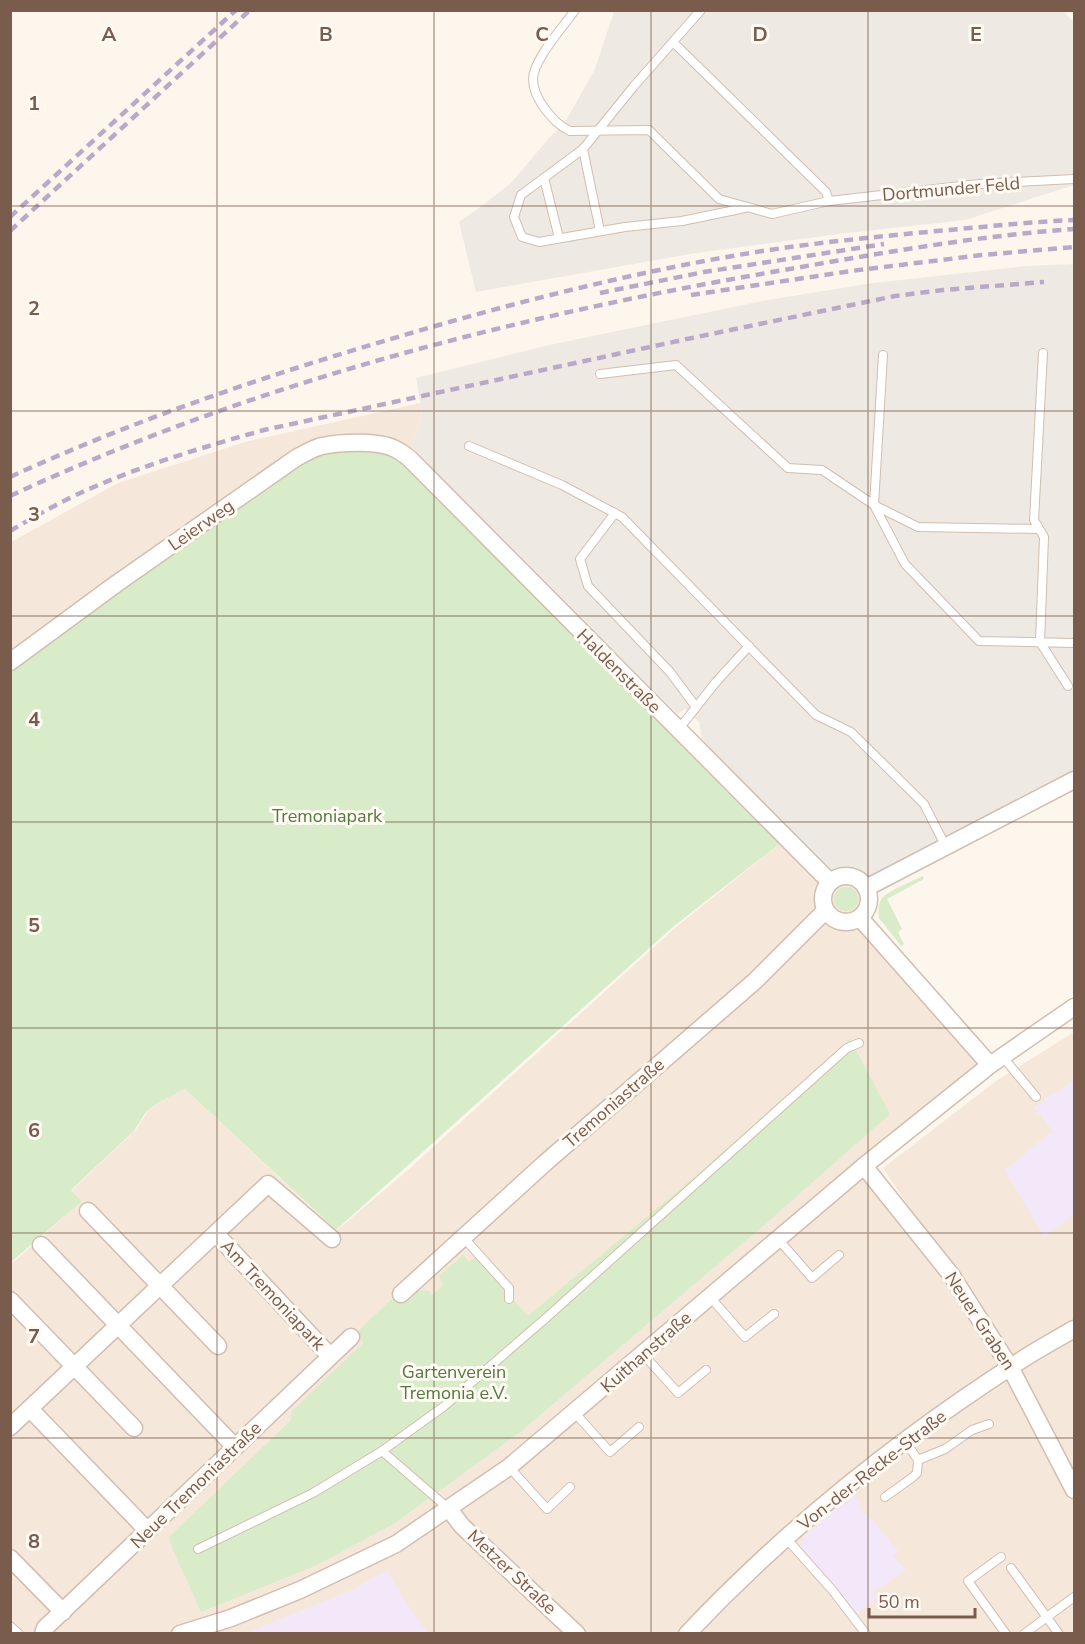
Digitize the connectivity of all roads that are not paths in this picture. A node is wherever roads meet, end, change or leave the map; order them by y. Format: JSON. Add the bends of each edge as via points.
{"nodes":[{"id":1,"x":575,"y":10,"type":"edge"},
{"id":2,"x":701,"y":10,"type":"edge"},
{"id":3,"x":673,"y":42,"type":"junction"},
{"id":4,"x":598,"y":130,"type":"junction"},
{"id":5,"x":583,"y":149,"type":"junction"},
{"id":6,"x":544,"y":178,"type":"junction"},
{"id":7,"x":1074,"y":179,"type":"edge"},
{"id":8,"x":829,"y":201,"type":"junction"},
{"id":9,"x":748,"y":207,"type":"junction"},
{"id":10,"x":600,"y":231,"type":"junction"},
{"id":11,"x":559,"y":238,"type":"junction"},
{"id":12,"x":1043,"y":353,"type":"dead end"},
{"id":13,"x":883,"y":355,"type":"dead end"},
{"id":14,"x":600,"y":374,"type":"dead end"},
{"id":15,"x":469,"y":446,"type":"dead end"},
{"id":16,"x":409,"y":458,"type":"joint"},
{"id":17,"x":874,"y":505,"type":"junction"},
{"id":18,"x":615,"y":513,"type":"junction"},
{"id":19,"x":1039,"y":529,"type":"junction"},
{"id":20,"x":1040,"y":642,"type":"junction"},
{"id":21,"x":1074,"y":643,"type":"edge"},
{"id":22,"x":749,"y":646,"type":"junction"},
{"id":23,"x":10,"y":662,"type":"edge"},
{"id":24,"x":1068,"y":687,"type":"dead end"},
{"id":25,"x":696,"y":707,"type":"junction"},
{"id":26,"x":678,"y":730,"type":"junction"},
{"id":27,"x":1074,"y":780,"type":"edge"},
{"id":28,"x":946,"y":847,"type":"junction"},
{"id":29,"x":830,"y":882,"type":"junction"},
{"id":30,"x":866,"y":888,"type":"junction"},
{"id":31,"x":825,"y":911,"type":"junction"},
{"id":32,"x":860,"y":918,"type":"junction"},
{"id":33,"x":1074,"y":1007,"type":"edge"},
{"id":34,"x":859,"y":1043,"type":"dead end"},
{"id":35,"x":996,"y":1060,"type":"junction"},
{"id":36,"x":1036,"y":1097,"type":"dead end"},
{"id":37,"x":864,"y":1166,"type":"junction"},
{"id":38,"x":88,"y":1210,"type":"dead end"},
{"id":39,"x":216,"y":1234,"type":"junction"},
{"id":40,"x":463,"y":1237,"type":"junction"},
{"id":41,"x":332,"y":1239,"type":"dead end"},
{"id":42,"x":779,"y":1239,"type":"junction"},
{"id":43,"x":41,"y":1245,"type":"dead end"},
{"id":44,"x":839,"y":1255,"type":"dead end"},
{"id":45,"x":159,"y":1286,"type":"junction"},
{"id":46,"x":401,"y":1294,"type":"dead end"},
{"id":47,"x":710,"y":1297,"type":"junction"},
{"id":48,"x":509,"y":1299,"type":"dead end"},
{"id":49,"x":10,"y":1300,"type":"edge"},
{"id":50,"x":774,"y":1314,"type":"dead end"},
{"id":51,"x":118,"y":1325,"type":"junction"},
{"id":52,"x":1074,"y":1329,"type":"edge"},
{"id":53,"x":351,"y":1337,"type":"dead end"},
{"id":54,"x":218,"y":1346,"type":"dead end"},
{"id":55,"x":643,"y":1354,"type":"junction"},
{"id":56,"x":330,"y":1356,"type":"junction"},
{"id":57,"x":1010,"y":1367,"type":"junction"},
{"id":58,"x":75,"y":1368,"type":"junction"},
{"id":59,"x":706,"y":1370,"type":"dead end"},
{"id":60,"x":30,"y":1409,"type":"junction"},
{"id":61,"x":574,"y":1413,"type":"junction"},
{"id":62,"x":989,"y":1424,"type":"dead end"},
{"id":63,"x":10,"y":1427,"type":"edge"},
{"id":64,"x":639,"y":1427,"type":"dead end"},
{"id":65,"x":134,"y":1428,"type":"dead end"},
{"id":66,"x":905,"y":1441,"type":"junction"},
{"id":67,"x":235,"y":1447,"type":"junction"},
{"id":68,"x":382,"y":1451,"type":"junction"},
{"id":69,"x":918,"y":1460,"type":"junction"},
{"id":70,"x":509,"y":1467,"type":"junction"},
{"id":71,"x":570,"y":1487,"type":"dead end"},
{"id":72,"x":1074,"y":1491,"type":"edge"},
{"id":73,"x":885,"y":1497,"type":"dead end"},
{"id":74,"x":449,"y":1509,"type":"junction"},
{"id":75,"x":148,"y":1531,"type":"junction"},
{"id":76,"x":786,"y":1538,"type":"junction"},
{"id":77,"x":198,"y":1549,"type":"dead end"},
{"id":78,"x":1001,"y":1557,"type":"dead end"},
{"id":79,"x":10,"y":1558,"type":"edge"},
{"id":80,"x":1011,"y":1568,"type":"dead end"},
{"id":81,"x":1074,"y":1597,"type":"edge"},
{"id":82,"x":63,"y":1612,"type":"junction"},
{"id":83,"x":1047,"y":1617,"type":"junction"},
{"id":84,"x":10,"y":1626,"type":"edge"},
{"id":85,"x":19,"y":1634,"type":"edge"},
{"id":86,"x":43,"y":1634,"type":"edge"},
{"id":87,"x":180,"y":1634,"type":"edge"},
{"id":88,"x":577,"y":1634,"type":"edge"},
{"id":89,"x":687,"y":1634,"type":"edge"},
{"id":90,"x":866,"y":1634,"type":"edge"},
{"id":91,"x":1006,"y":1634,"type":"edge"},
{"id":92,"x":1024,"y":1634,"type":"edge"},
{"id":93,"x":1059,"y":1634,"type":"edge"}],
"edges":[{"from":1,"to":4,"type":"lane","name":"Dortmunder Feld","via":[[540,58],[533,80],[542,106],[559,126],[570,131]]},
{"from":2,"to":3,"type":"lane"},
{"from":3,"to":4,"type":"lane"},
{"from":3,"to":8,"type":"lane","via":[[826,192]]},
{"from":4,"to":5,"type":"lane"},
{"from":4,"to":9,"type":"lane","name":"Dortmunder Feld","via":[[649,130],[719,199]]},
{"from":5,"to":6,"type":"lane"},
{"from":5,"to":10,"type":"lane"},
{"from":6,"to":11,"type":"lane"},
{"from":6,"to":11,"type":"lane","via":[[521,195],[514,218],[522,237],[538,242]]},
{"from":7,"to":8,"type":"lane","name":"Dortmunder Feld","via":[[980,184]]},
{"from":8,"to":9,"type":"lane","name":"Dortmunder Feld","via":[[772,214]]},
{"from":9,"to":10,"type":"lane","via":[[682,221]]},
{"from":10,"to":11,"type":"lane"},
{"from":12,"to":19,"type":"lane","via":[[1034,520]]},
{"from":13,"to":17,"type":"lane"},
{"from":14,"to":17,"type":"lane","via":[[676,365],[788,468],[822,471]]},
{"from":15,"to":18,"type":"lane","via":[[562,485]]},
{"from":16,"to":23,"type":"street","name":"Leierweg","via":[[397,449],[373,443],[321,446],[296,458]]},
{"from":16,"to":26,"type":"street","name":"Haldenstraße"},
{"from":17,"to":19,"type":"lane","via":[[918,528]]},
{"from":17,"to":20,"type":"lane","via":[[904,564],[980,641]]},
{"from":18,"to":22,"type":"lane"},
{"from":18,"to":25,"type":"lane","via":[[580,559],[588,586],[670,672]]},
{"from":19,"to":20,"type":"lane","via":[[1044,537]]},
{"from":20,"to":21,"type":"lane"},
{"from":20,"to":24,"type":"lane"},
{"from":22,"to":25,"type":"lane"},
{"from":22,"to":28,"type":"lane","via":[[816,715],[851,732],[924,804]]},
{"from":25,"to":26,"type":"lane"},
{"from":26,"to":29,"type":"street","name":"Haldenstraße"},
{"from":27,"to":28,"type":"street"},
{"from":28,"to":30,"type":"street"},
{"from":29,"to":30,"type":"street","via":[[849,876]]},
{"from":29,"to":31,"type":"street","via":[[823,895]]},
{"from":30,"to":32,"type":"street","via":[[868,905]]},
{"from":31,"to":32,"type":"street","via":[[843,922]]},
{"from":31,"to":40,"type":"street","name":"Tremoniastraße","via":[[755,981]]},
{"from":32,"to":35,"type":"street"},
{"from":33,"to":35,"type":"street","name":"Kuithanstraße"},
{"from":34,"to":68,"type":"lane","via":[[847,1048],[451,1400]]},
{"from":35,"to":36,"type":"lane"},
{"from":35,"to":37,"type":"street","name":"Kuithanstraße"},
{"from":37,"to":42,"type":"street","name":"Kuithanstraße"},
{"from":37,"to":57,"type":"street","name":"Neuer Graben","via":[[952,1276]]},
{"from":38,"to":45,"type":"street"},
{"from":39,"to":41,"type":"street","name":"Am Tremoniapark","via":[[268,1184]]},
{"from":39,"to":45,"type":"street","name":"Am Tremoniapark"},
{"from":39,"to":56,"type":"street","name":"Am Tremoniapark"},
{"from":40,"to":46,"type":"street","name":"Tremoniastraße"},
{"from":40,"to":48,"type":"lane","via":[[509,1288]]},
{"from":42,"to":44,"type":"lane","via":[[812,1278]]},
{"from":42,"to":47,"type":"street","name":"Kuithanstraße"},
{"from":43,"to":51,"type":"street"},
{"from":45,"to":51,"type":"street","name":"Am Tremoniapark"},
{"from":45,"to":54,"type":"street"},
{"from":47,"to":50,"type":"lane","via":[[745,1337]]},
{"from":47,"to":55,"type":"street","name":"Kuithanstraße"},
{"from":49,"to":58,"type":"street"},
{"from":51,"to":58,"type":"street","name":"Am Tremoniapark"},
{"from":51,"to":67,"type":"street"},
{"from":52,"to":57,"type":"street","name":"Von-der-Recke-Straße"},
{"from":53,"to":56,"type":"street","name":"Neue Tremoniastraße"},
{"from":55,"to":59,"type":"lane","via":[[678,1393]]},
{"from":55,"to":61,"type":"street","name":"Kuithanstraße"},
{"from":56,"to":67,"type":"street","name":"Neue Tremoniastraße"},
{"from":57,"to":66,"type":"street","name":"Von-der-Recke-Straße"},
{"from":57,"to":72,"type":"street","name":"Neuer Graben"},
{"from":58,"to":60,"type":"street","name":"Am Tremoniapark"},
{"from":58,"to":65,"type":"street"},
{"from":60,"to":63,"type":"street","name":"Am Tremoniapark"},
{"from":60,"to":75,"type":"street"},
{"from":61,"to":64,"type":"lane","via":[[610,1452]]},
{"from":61,"to":70,"type":"street","name":"Kuithanstraße"},
{"from":62,"to":69,"type":"lane"},
{"from":66,"to":69,"type":"lane"},
{"from":66,"to":76,"type":"street","name":"Von-der-Recke-Straße"},
{"from":67,"to":75,"type":"street","name":"Neue Tremoniastraße"},
{"from":68,"to":74,"type":"lane"},
{"from":68,"to":77,"type":"lane","via":[[313,1493]]},
{"from":69,"to":73,"type":"lane","via":[[917,1473]]},
{"from":70,"to":71,"type":"lane","via":[[547,1509]]},
{"from":70,"to":74,"type":"street","name":"Kuithanstraße"},
{"from":74,"to":87,"type":"street","name":"Kuithanstraße","via":[[396,1544],[300,1590]]},
{"from":74,"to":88,"type":"street","name":"Metzer Straße","via":[[468,1532]]},
{"from":75,"to":82,"type":"street","name":"Neue Tremoniastraße"},
{"from":76,"to":89,"type":"street","name":"Von-der-Recke-Straße"},
{"from":76,"to":90,"type":"lane"},
{"from":78,"to":91,"type":"lane","via":[[968,1581]]},
{"from":79,"to":82,"type":"street"},
{"from":80,"to":83,"type":"lane"},
{"from":81,"to":83,"type":"lane"},
{"from":82,"to":86,"type":"street","name":"Neue Tremoniastraße"},
{"from":83,"to":92,"type":"lane"},
{"from":83,"to":93,"type":"lane"},
{"from":84,"to":85,"type":"lane"}]}
